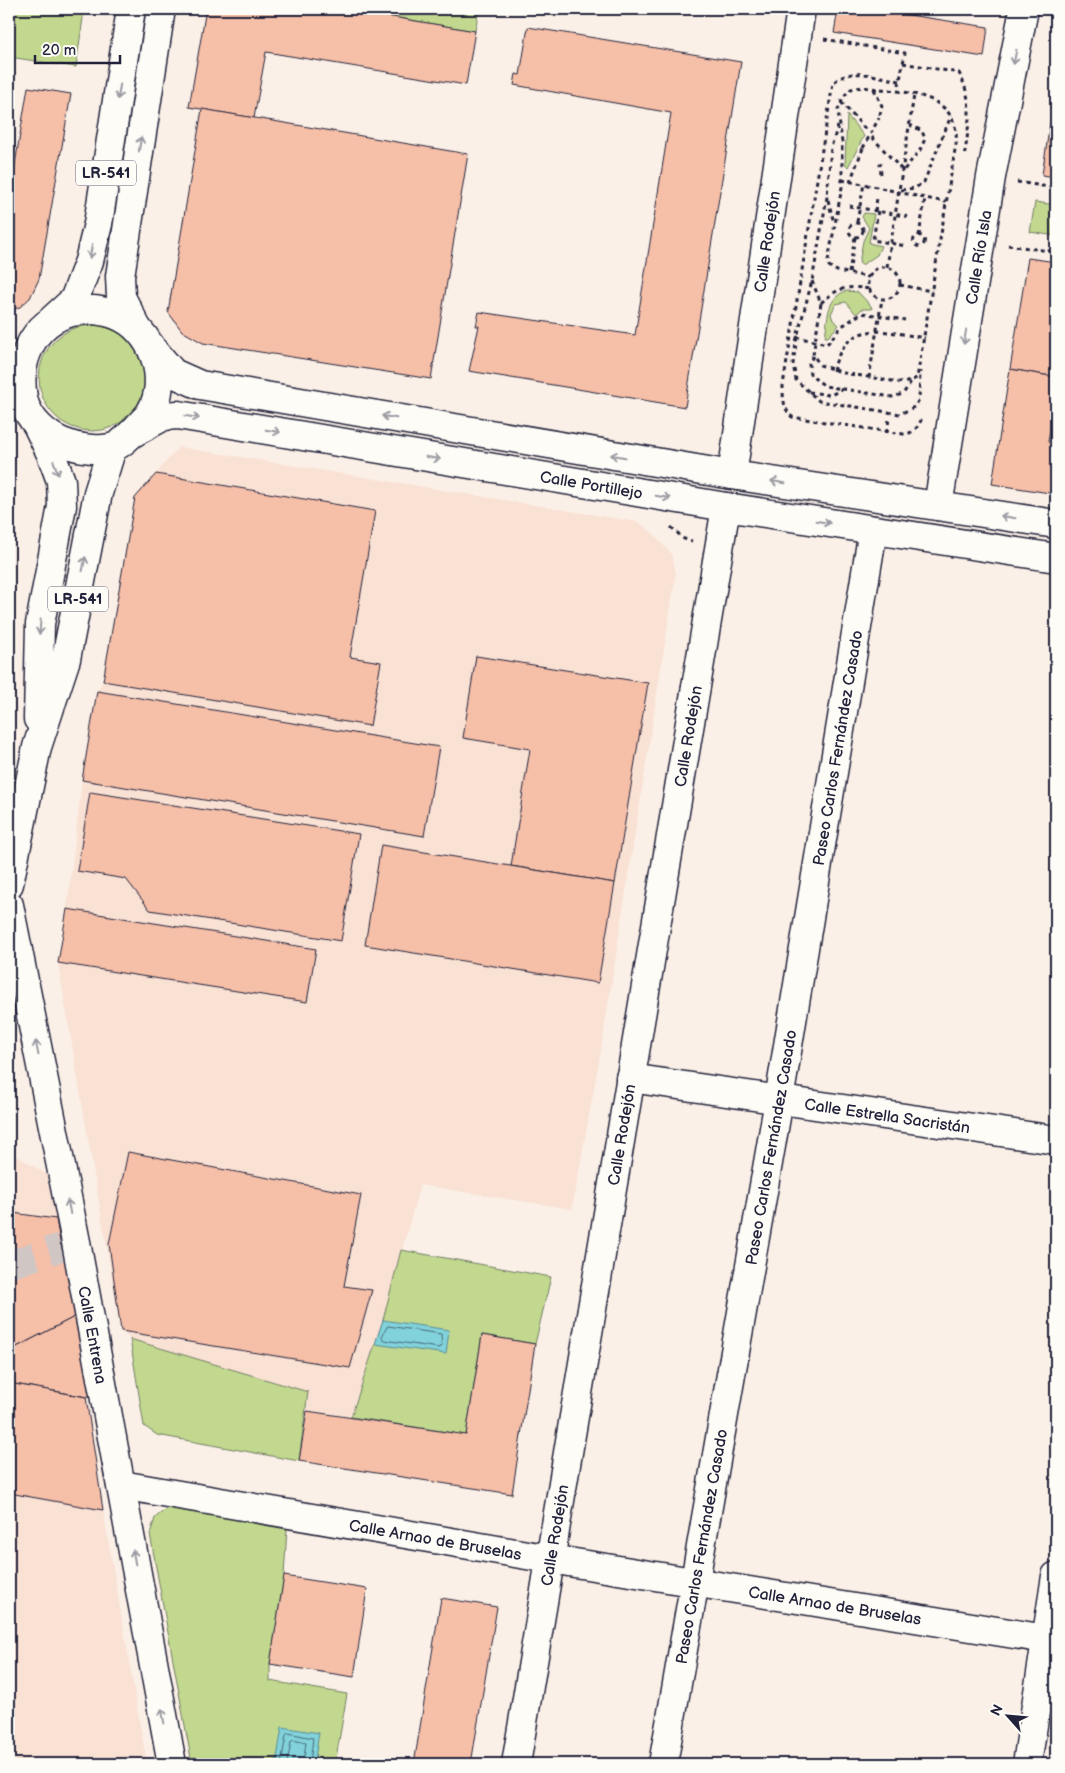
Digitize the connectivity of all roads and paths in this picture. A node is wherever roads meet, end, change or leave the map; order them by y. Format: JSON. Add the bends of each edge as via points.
{"nodes":[{"id":1,"x":131,"y":9,"type":"edge"},
{"id":2,"x":160,"y":9,"type":"edge"},
{"id":3,"x":800,"y":9,"type":"edge"},
{"id":4,"x":1024,"y":9,"type":"edge"},
{"id":5,"x":833,"y":40,"type":"dead end"},
{"id":6,"x":903,"y":63,"type":"junction"},
{"id":7,"x":874,"y":88,"type":"junction"},
{"id":8,"x":914,"y":95,"type":"junction"},
{"id":9,"x":841,"y":102,"type":"junction"},
{"id":10,"x":951,"y":116,"type":"junction"},
{"id":11,"x":839,"y":123,"type":"junction"},
{"id":12,"x":910,"y":124,"type":"junction"},
{"id":13,"x":867,"y":131,"type":"dead end"},
{"id":14,"x":872,"y":137,"type":"dead end"},
{"id":15,"x":883,"y":159,"type":"dead end"},
{"id":16,"x":962,"y":166,"type":"dead end"},
{"id":17,"x":903,"y":171,"type":"junction"},
{"id":18,"x":881,"y":174,"type":"dead end"},
{"id":19,"x":990,"y":177,"type":"junction"},
{"id":20,"x":842,"y":180,"type":"junction"},
{"id":21,"x":850,"y":182,"type":"junction"},
{"id":22,"x":864,"y":184,"type":"junction"},
{"id":23,"x":1056,"y":188,"type":"edge"},
{"id":24,"x":900,"y":190,"type":"junction"},
{"id":25,"x":827,"y":197,"type":"junction"},
{"id":26,"x":877,"y":198,"type":"dead end"},
{"id":27,"x":925,"y":198,"type":"junction"},
{"id":28,"x":947,"y":202,"type":"junction"},
{"id":29,"x":849,"y":206,"type":"dead end"},
{"id":30,"x":860,"y":208,"type":"junction"},
{"id":31,"x":877,"y":211,"type":"junction"},
{"id":32,"x":895,"y":214,"type":"junction"},
{"id":33,"x":910,"y":216,"type":"dead end"},
{"id":34,"x":857,"y":222,"type":"junction"},
{"id":35,"x":834,"y":225,"type":"junction"},
{"id":36,"x":919,"y":236,"type":"dead end"},
{"id":37,"x":855,"y":237,"type":"junction"},
{"id":38,"x":980,"y":241,"type":"junction"},
{"id":39,"x":891,"y":244,"type":"junction"},
{"id":40,"x":906,"y":246,"type":"dead end"},
{"id":41,"x":1056,"y":252,"type":"edge"},
{"id":42,"x":887,"y":267,"type":"junction"},
{"id":43,"x":849,"y":273,"type":"junction"},
{"id":44,"x":869,"y":277,"type":"junction"},
{"id":45,"x":812,"y":281,"type":"junction"},
{"id":46,"x":900,"y":285,"type":"junction"},
{"id":47,"x":869,"y":289,"type":"junction"},
{"id":48,"x":932,"y":291,"type":"junction"},
{"id":49,"x":882,"y":299,"type":"junction"},
{"id":50,"x":821,"y":303,"type":"junction"},
{"id":51,"x":880,"y":315,"type":"junction"},
{"id":52,"x":904,"y":320,"type":"dead end"},
{"id":53,"x":877,"y":330,"type":"junction"},
{"id":54,"x":41,"y":332,"type":"junction"},
{"id":55,"x":791,"y":336,"type":"junction"},
{"id":56,"x":144,"y":337,"type":"junction"},
{"id":57,"x":797,"y":337,"type":"junction"},
{"id":58,"x":925,"y":338,"type":"junction"},
{"id":59,"x":814,"y":342,"type":"junction"},
{"id":60,"x":813,"y":355,"type":"junction"},
{"id":61,"x":9,"y":356,"type":"edge"},
{"id":62,"x":920,"y":367,"type":"junction"},
{"id":63,"x":833,"y":371,"type":"junction"},
{"id":64,"x":869,"y":378,"type":"junction"},
{"id":65,"x":912,"y":380,"type":"junction"},
{"id":66,"x":842,"y":389,"type":"junction"},
{"id":67,"x":808,"y":392,"type":"junction"},
{"id":68,"x":23,"y":406,"type":"edge"},
{"id":69,"x":924,"y":409,"type":"dead end"},
{"id":70,"x":889,"y":419,"type":"dead end"},
{"id":71,"x":887,"y":432,"type":"junction"},
{"id":72,"x":122,"y":441,"type":"junction"},
{"id":73,"x":732,"y":475,"type":"junction"},
{"id":74,"x":938,"y":506,"type":"junction"},
{"id":75,"x":726,"y":507,"type":"junction"},
{"id":76,"x":1056,"y":524,"type":"edge"},
{"id":77,"x":873,"y":530,"type":"junction"},
{"id":78,"x":1056,"y":558,"type":"edge"},
{"id":79,"x":37,"y":747,"type":"junction"},
{"id":80,"x":9,"y":884,"type":"edge"},
{"id":81,"x":9,"y":905,"type":"edge"},
{"id":82,"x":630,"y":1078,"type":"junction"},
{"id":83,"x":779,"y":1100,"type":"junction"},
{"id":84,"x":1056,"y":1140,"type":"edge"},
{"id":85,"x":121,"y":1485,"type":"junction"},
{"id":86,"x":550,"y":1558,"type":"junction"},
{"id":87,"x":1056,"y":1576,"type":"edge"},
{"id":88,"x":696,"y":1582,"type":"junction"},
{"id":89,"x":1046,"y":1639,"type":"junction"},
{"id":90,"x":172,"y":1764,"type":"edge"},
{"id":91,"x":516,"y":1764,"type":"edge"},
{"id":92,"x":663,"y":1764,"type":"edge"},
{"id":93,"x":1027,"y":1764,"type":"edge"}],
"edges":[{"from":1,"to":54,"type":"street","number":"LR-541","one_way":true,"via":[[98,224],[89,261],[74,300]]},
{"from":56,"to":2,"type":"street","number":"LR-541","one_way":true,"via":[[121,296],[120,276]]},
{"from":3,"to":73,"type":"street","name":"Calle Rodejón"},
{"from":4,"to":19,"type":"street","name":"Calle Río Isla","one_way":true},
{"from":5,"to":6,"type":"path","via":[[905,53]]},
{"from":6,"to":16,"type":"path","via":[[959,73],[968,94],[970,117]]},
{"from":6,"to":55,"type":"path","via":[[900,83],[853,73],[832,83]]},
{"from":7,"to":8,"type":"path"},
{"from":7,"to":9,"type":"path","via":[[851,89]]},
{"from":7,"to":21,"type":"path","bridge":true,"via":[[882,106],[879,118]]},
{"from":8,"to":10,"type":"path","via":[[935,100],[947,108]]},
{"from":8,"to":12,"type":"path"},
{"from":9,"to":11,"type":"path"},
{"from":9,"to":13,"type":"path"},
{"from":10,"to":24,"type":"path","via":[[924,182],[915,188]]},
{"from":10,"to":28,"type":"path","via":[[957,136]]},
{"from":11,"to":20,"type":"path"},
{"from":11,"to":25,"type":"path","via":[[831,148]]},
{"from":12,"to":17,"type":"path"},
{"from":12,"to":17,"type":"path","via":[[922,131],[925,139]]},
{"from":14,"to":17,"type":"path"},
{"from":15,"to":18,"type":"path"},
{"from":17,"to":24,"type":"path"},
{"from":19,"to":23,"type":"path"},
{"from":19,"to":38,"type":"street","name":"Calle Río Isla"},
{"from":20,"to":21,"type":"path"},
{"from":20,"to":35,"type":"path","via":[[840,208]]},
{"from":21,"to":22,"type":"path"},
{"from":22,"to":24,"type":"path"},
{"from":22,"to":30,"type":"path"},
{"from":24,"to":27,"type":"path"},
{"from":24,"to":32,"type":"path"},
{"from":25,"to":35,"type":"path"},
{"from":25,"to":45,"type":"path"},
{"from":26,"to":31,"type":"path"},
{"from":27,"to":28,"type":"path"},
{"from":27,"to":36,"type":"path"},
{"from":28,"to":48,"type":"path"},
{"from":29,"to":30,"type":"path"},
{"from":30,"to":31,"type":"path"},
{"from":30,"to":34,"type":"path"},
{"from":31,"to":32,"type":"path"},
{"from":31,"to":39,"type":"path","via":[[873,240]]},
{"from":32,"to":33,"type":"path"},
{"from":32,"to":39,"type":"path"},
{"from":34,"to":37,"type":"path","via":[[849,228]]},
{"from":34,"to":37,"type":"path","via":[[864,231]]},
{"from":35,"to":43,"type":"path","via":[[829,266]]},
{"from":37,"to":43,"type":"path"},
{"from":38,"to":41,"type":"path"},
{"from":38,"to":74,"type":"street","name":"Calle Río Isla","one_way":true},
{"from":39,"to":40,"type":"path"},
{"from":39,"to":42,"type":"path"},
{"from":42,"to":44,"type":"path","via":[[877,268]]},
{"from":42,"to":46,"type":"path","via":[[897,273]]},
{"from":43,"to":44,"type":"path"},
{"from":44,"to":47,"type":"path"},
{"from":45,"to":50,"type":"path"},
{"from":45,"to":57,"type":"path"},
{"from":46,"to":48,"type":"path"},
{"from":46,"to":49,"type":"path","via":[[896,294]]},
{"from":47,"to":49,"type":"path"},
{"from":47,"to":50,"type":"path","via":[[843,287]]},
{"from":48,"to":58,"type":"path"},
{"from":49,"to":51,"type":"path"},
{"from":50,"to":59,"type":"path"},
{"from":51,"to":52,"type":"path"},
{"from":51,"to":53,"type":"path"},
{"from":51,"to":59,"type":"path","via":[[862,314],[842,326],[827,344]]},
{"from":53,"to":58,"type":"path"},
{"from":53,"to":63,"type":"path","via":[[851,338],[840,350]]},
{"from":53,"to":64,"type":"path"},
{"from":54,"to":56,"type":"street","via":[[71,312],[94,310],[117,315]]},
{"from":54,"to":61,"type":"street"},
{"from":54,"to":68,"type":"street","number":"LR-541","via":[[23,361]]},
{"from":55,"to":57,"type":"path"},
{"from":55,"to":71,"type":"path","via":[[783,399],[786,411],[792,417]]},
{"from":56,"to":72,"type":"street","number":"LR-541","via":[[158,369],[158,391],[150,413]]},
{"from":73,"to":56,"type":"street","name":"Calle Portillejo","one_way":true,"via":[[200,385],[173,373]]},
{"from":57,"to":59,"type":"path"},
{"from":57,"to":67,"type":"path","via":[[793,372]]},
{"from":58,"to":62,"type":"path"},
{"from":59,"to":60,"type":"path"},
{"from":60,"to":63,"type":"path","via":[[820,365]]},
{"from":60,"to":66,"type":"path","via":[[808,369],[813,379],[825,386]]},
{"from":62,"to":65,"type":"path","via":[[917,378]]},
{"from":62,"to":67,"type":"path","via":[[918,400],[914,408],[900,414],[823,402]]},
{"from":63,"to":64,"type":"path"},
{"from":64,"to":65,"type":"path","via":[[904,383]]},
{"from":65,"to":66,"type":"path","via":[[907,390],[897,396]]},
{"from":66,"to":67,"type":"path","via":[[831,395]]},
{"from":68,"to":72,"type":"street","via":[[52,438],[73,446]]},
{"from":68,"to":79,"type":"street","number":"LR-541","one_way":true,"via":[[61,481],[62,506],[40,624]]},
{"from":69,"to":71,"type":"path","via":[[920,424],[910,434]]},
{"from":70,"to":71,"type":"path"},
{"from":72,"to":75,"type":"street","name":"Calle Portillejo","one_way":true,"via":[[164,416],[178,415]]},
{"from":79,"to":72,"type":"street","number":"LR-541","one_way":true,"via":[[66,659],[98,493]]},
{"from":74,"to":73,"type":"street","name":"Calle Portillejo","one_way":true},
{"from":76,"to":74,"type":"street","name":"Calle Portillejo","one_way":true},
{"from":75,"to":77,"type":"street","name":"Calle Portillejo","one_way":true},
{"from":75,"to":82,"type":"street","name":"Calle Rodejón"},
{"from":77,"to":78,"type":"street","name":"Calle Portillejo"},
{"from":77,"to":83,"type":"street","name":"Paseo Carlos Fernández Casado"},
{"from":79,"to":80,"type":"street","number":"LR-541"},
{"from":85,"to":81,"type":"street","name":"Calle Entrena","one_way":true,"via":[[69,1245]]},
{"from":82,"to":83,"type":"street","name":"Calle Estrella Sacristán"},
{"from":82,"to":86,"type":"street","name":"Calle Rodejón"},
{"from":83,"to":84,"type":"street","name":"Calle Estrella Sacristán"},
{"from":83,"to":88,"type":"street","name":"Paseo Carlos Fernández Casado"},
{"from":85,"to":86,"type":"street","name":"Calle Arnao de Bruselas"},
{"from":90,"to":85,"type":"street","name":"Calle Entrena","one_way":true},
{"from":86,"to":88,"type":"street","name":"Calle Arnao de Bruselas"},
{"from":86,"to":91,"type":"street","name":"Calle Rodejón"},
{"from":87,"to":89,"type":"street"},
{"from":88,"to":89,"type":"street","name":"Calle Arnao de Bruselas"},
{"from":88,"to":92,"type":"street","name":"Paseo Carlos Fernández Casado"},
{"from":89,"to":93,"type":"street"}]}
